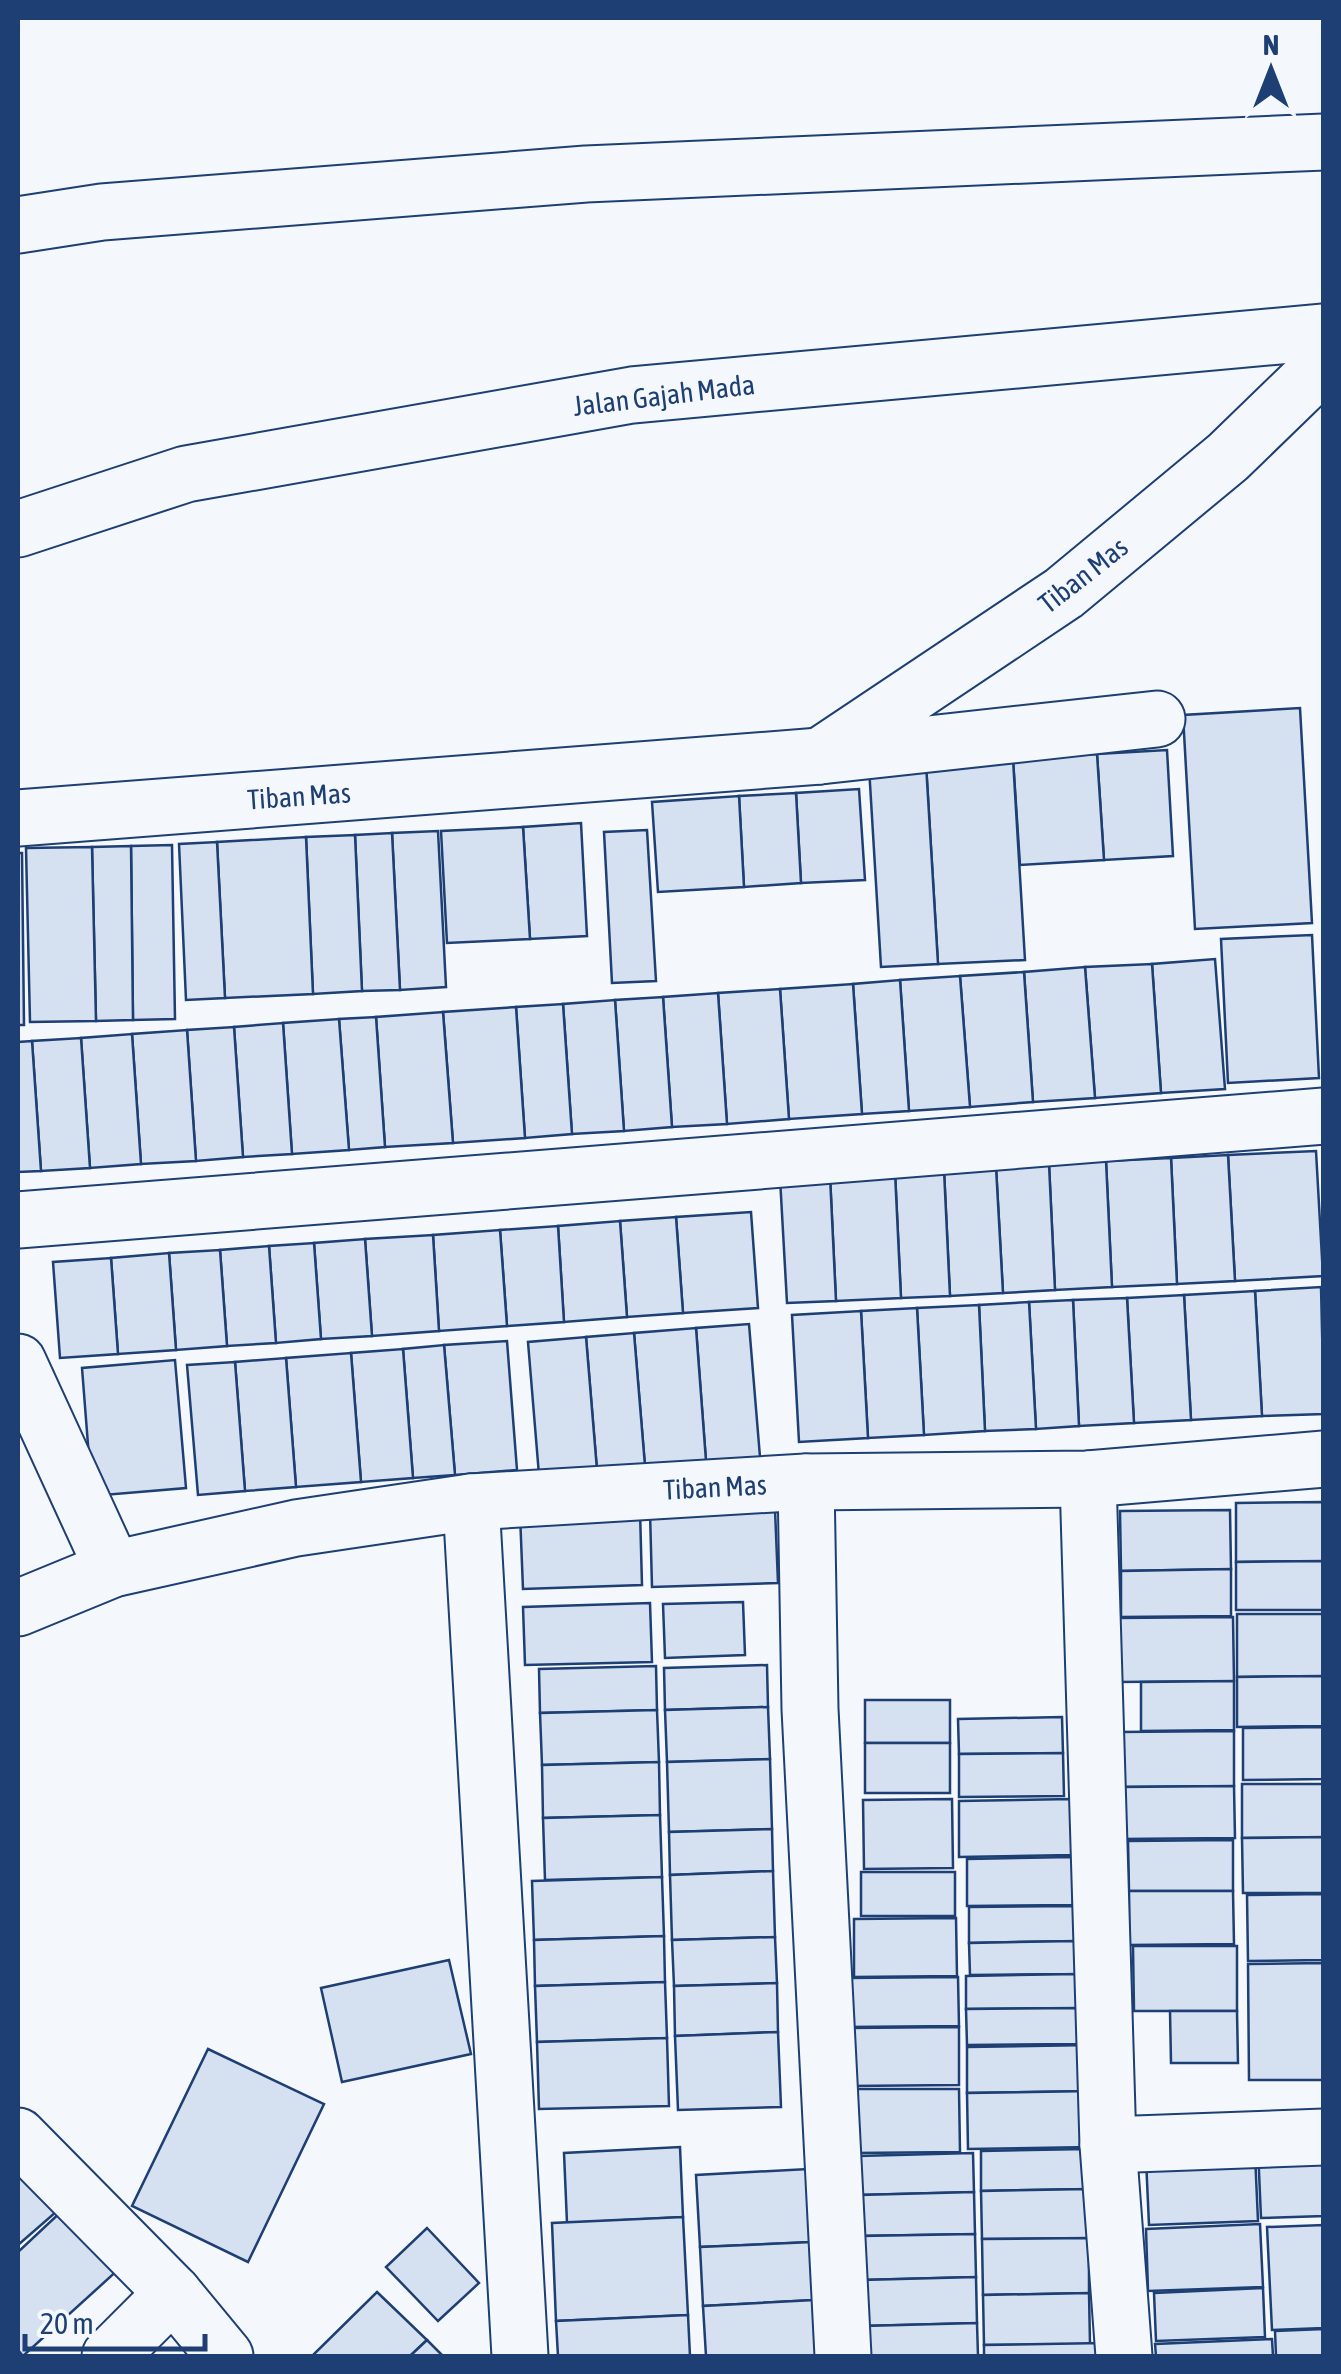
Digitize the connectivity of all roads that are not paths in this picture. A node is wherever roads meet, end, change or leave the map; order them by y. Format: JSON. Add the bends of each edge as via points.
{"nodes":[{"id":1,"x":1324,"y":142,"type":"edge"},
{"id":2,"x":18,"y":225,"type":"edge"},
{"id":3,"x":1324,"y":332,"type":"edge"},
{"id":4,"x":1324,"y":364,"type":"edge"},
{"id":5,"x":18,"y":529,"type":"edge"},
{"id":6,"x":1157,"y":719,"type":"dead end"},
{"id":7,"x":820,"y":756,"type":"junction"},
{"id":8,"x":18,"y":818,"type":"edge"},
{"id":9,"x":1323,"y":1115,"type":"edge"},
{"id":10,"x":18,"y":1220,"type":"edge"},
{"id":11,"x":18,"y":1362,"type":"edge"},
{"id":12,"x":1324,"y":1459,"type":"edge"},
{"id":13,"x":1088,"y":1479,"type":"junction"},
{"id":14,"x":806,"y":1482,"type":"junction"},
{"id":15,"x":471,"y":1502,"type":"junction"},
{"id":16,"x":112,"y":1569,"type":"junction"},
{"id":17,"x":18,"y":1608,"type":"edge"},
{"id":18,"x":18,"y":2136,"type":"edge"},
{"id":19,"x":1324,"y":2138,"type":"edge"},
{"id":20,"x":1108,"y":2145,"type":"junction"},
{"id":21,"x":174,"y":2292,"type":"junction"},
{"id":22,"x":110,"y":2356,"type":"edge"},
{"id":23,"x":224,"y":2356,"type":"edge"},
{"id":24,"x":520,"y":2356,"type":"edge"},
{"id":25,"x":842,"y":2356,"type":"edge"},
{"id":26,"x":1124,"y":2356,"type":"edge"}],
"edges":[{"from":1,"to":2,"type":"main road","via":[[586,174],[102,212]]},
{"from":3,"to":5,"type":"main road","name":"Jalan Gajah Mada","via":[[632,394],[186,474]]},
{"from":4,"to":7,"type":"main road","name":"Tiban Mas","via":[[1228,457],[1064,593]]},
{"from":6,"to":7,"type":"main road","name":"Tiban Mas"},
{"from":7,"to":8,"type":"main road","name":"Tiban Mas"},
{"from":9,"to":10,"type":"main road"},
{"from":11,"to":16,"type":"main road"},
{"from":12,"to":13,"type":"main road","name":"Tiban Mas"},
{"from":13,"to":14,"type":"main road","name":"Tiban Mas"},
{"from":13,"to":20,"type":"main road"},
{"from":14,"to":15,"type":"main road","name":"Tiban Mas"},
{"from":14,"to":25,"type":"main road","via":[[810,1709]]},
{"from":15,"to":16,"type":"main road","name":"Tiban Mas","via":[[296,1528]]},
{"from":15,"to":24,"type":"main road"},
{"from":16,"to":17,"type":"main road","name":"Tiban Mas"},
{"from":18,"to":21,"type":"main road"},
{"from":19,"to":20,"type":"main road"},
{"from":20,"to":26,"type":"main road"},
{"from":21,"to":22,"type":"main road"},
{"from":21,"to":23,"type":"main road"}]}
